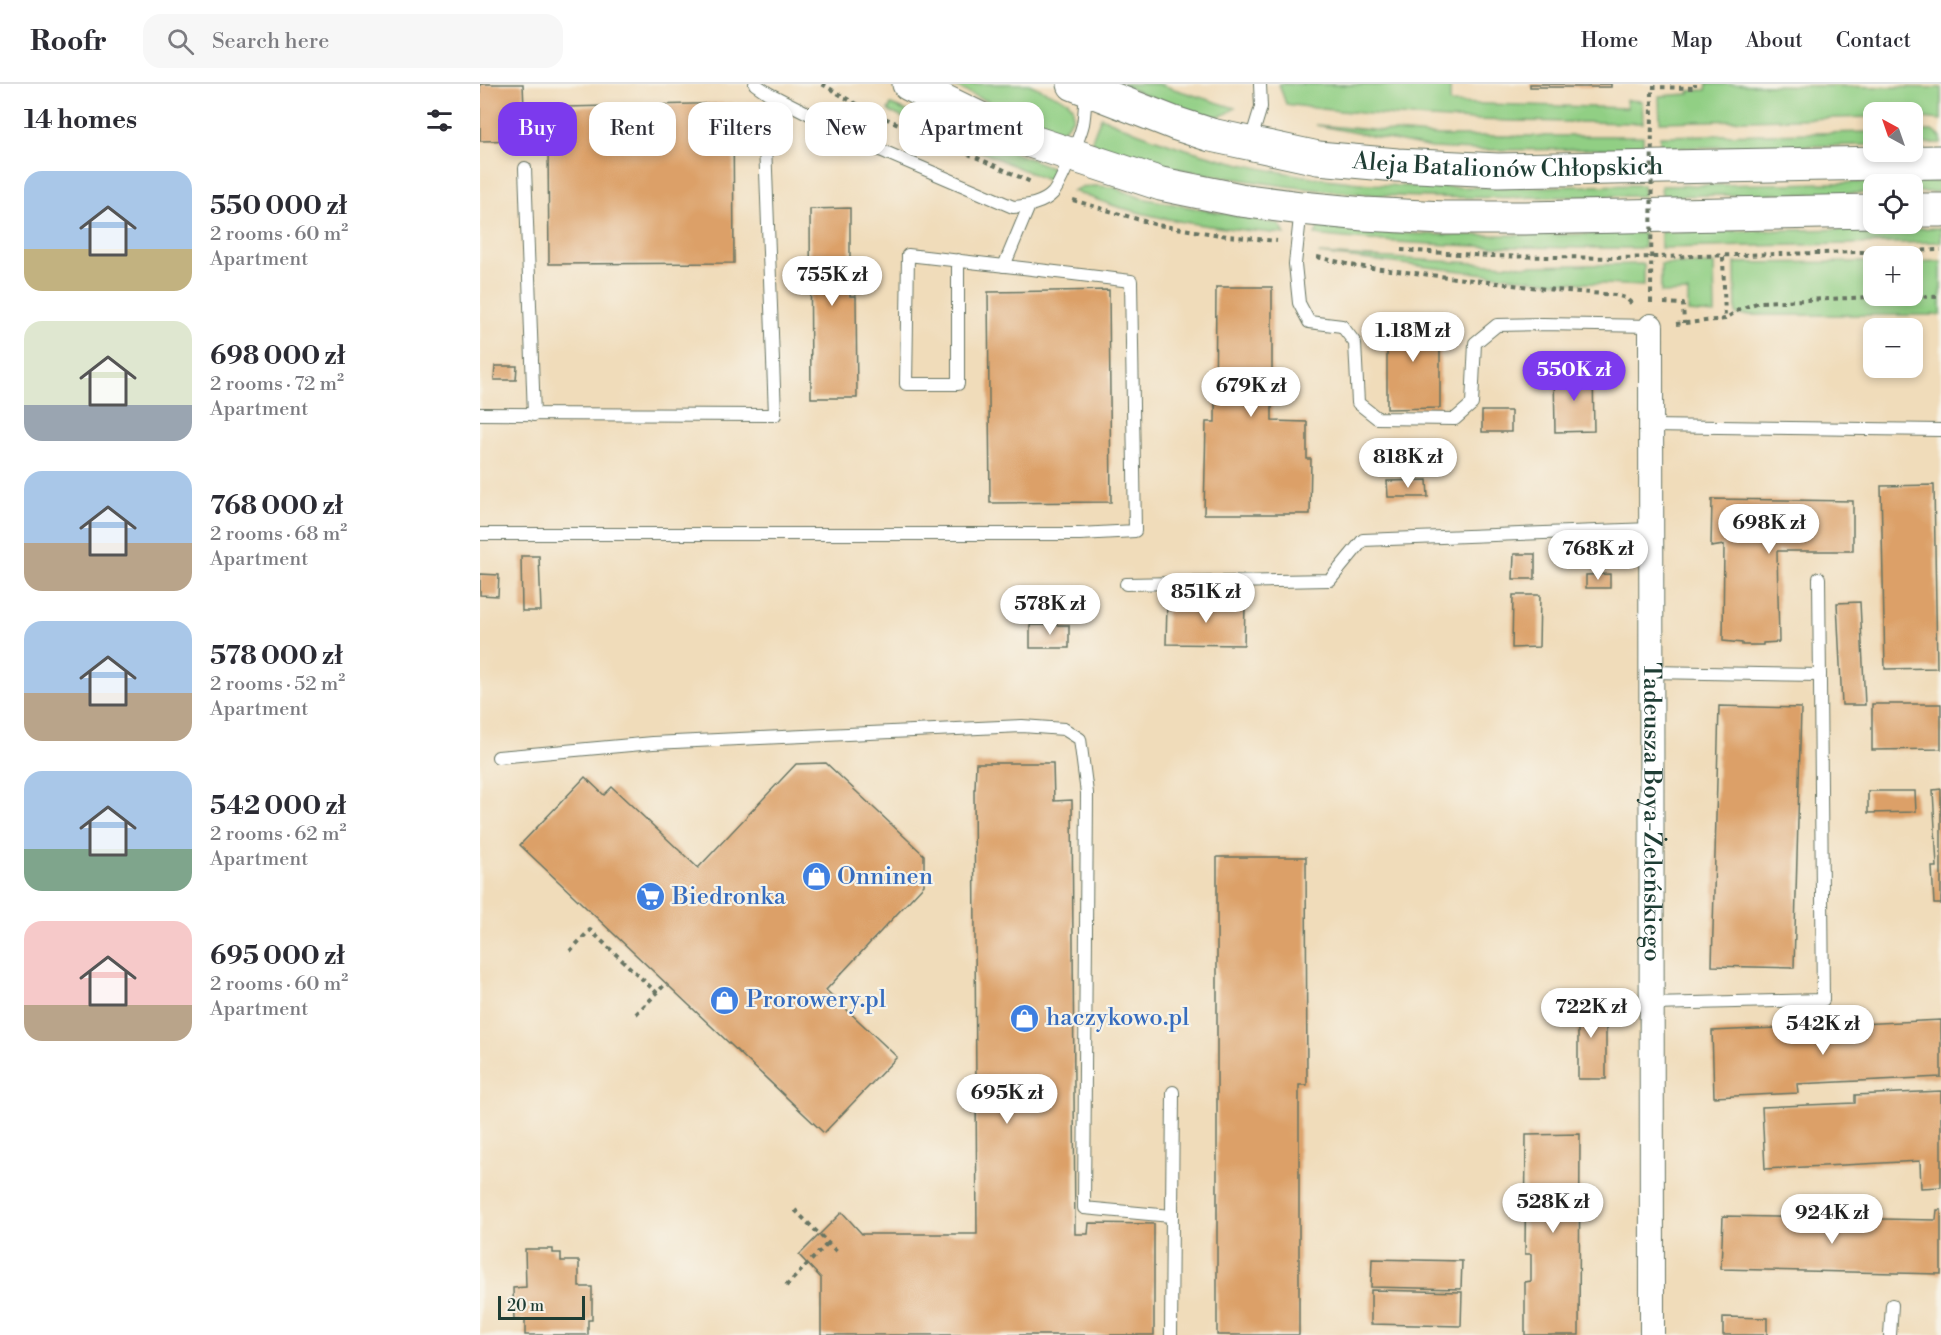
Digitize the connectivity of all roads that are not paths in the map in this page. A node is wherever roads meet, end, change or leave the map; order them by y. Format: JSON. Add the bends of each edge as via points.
{"nodes":[{"id":1,"x":755,"y":84,"type":"edge"},
{"id":2,"x":909,"y":84,"type":"edge"},
{"id":3,"x":1260,"y":84,"type":"edge"},
{"id":4,"x":1080,"y":87,"type":"edge"},
{"id":5,"x":1250,"y":144,"type":"junction"},
{"id":6,"x":1072,"y":155,"type":"junction"},
{"id":7,"x":765,"y":156,"type":"edge"},
{"id":8,"x":1941,"y":162,"type":"edge"},
{"id":9,"x":525,"y":168,"type":"dead end"},
{"id":10,"x":1029,"y":206,"type":"junction"},
{"id":11,"x":1300,"y":208,"type":"junction"},
{"id":12,"x":1923,"y":210,"type":"edge"},
{"id":13,"x":1941,"y":210,"type":"edge"},
{"id":14,"x":1863,"y":211,"type":"edge"},
{"id":15,"x":958,"y":260,"type":"junction"},
{"id":16,"x":1004,"y":266,"type":"junction"},
{"id":17,"x":1651,"y":314,"type":"joint"},
{"id":18,"x":480,"y":414,"type":"edge"},
{"id":19,"x":534,"y":415,"type":"junction"},
{"id":20,"x":1651,"y":426,"type":"junction"},
{"id":21,"x":1941,"y":430,"type":"edge"},
{"id":22,"x":1651,"y":529,"type":"junction"},
{"id":23,"x":480,"y":534,"type":"edge"},
{"id":24,"x":1819,"y":578,"type":"dead end"},
{"id":25,"x":1126,"y":584,"type":"dead end"},
{"id":26,"x":1651,"y":672,"type":"junction"},
{"id":27,"x":1820,"y":675,"type":"junction"},
{"id":28,"x":498,"y":757,"type":"dead end"},
{"id":29,"x":1652,"y":1004,"type":"junction"},
{"id":30,"x":1173,"y":1092,"type":"dead end"},
{"id":31,"x":1172,"y":1216,"type":"junction"},
{"id":32,"x":1892,"y":1305,"type":"dead end"},
{"id":33,"x":1171,"y":1335,"type":"edge"},
{"id":34,"x":1652,"y":1335,"type":"edge"},
{"id":35,"x":1890,"y":1335,"type":"edge"}],
"edges":[{"from":1,"to":10,"type":"lane","via":[[878,149],[997,201],[1013,207]]},
{"from":2,"to":6,"type":"main road","name":"Aleja Batalionów Chłopskich","via":[[1016,136]]},
{"from":3,"to":5,"type":"lane","via":[[1261,107]]},
{"from":4,"to":5,"type":"main road","name":"Aleja Batalionów Chłopskich","via":[[1174,123]]},
{"from":4,"to":6,"type":"lane","name":"Aleja Batalionów Chłopskich","via":[[1083,124]]},
{"from":5,"to":8,"type":"main road","name":"Aleja Batalionów Chłopskich","via":[[1318,158],[1498,170]]},
{"from":6,"to":10,"type":"lane","via":[[1053,193]]},
{"from":6,"to":11,"type":"main road","name":"Aleja Batalionów Chłopskich","via":[[1161,184]]},
{"from":7,"to":19,"type":"lane","via":[[775,415]]},
{"from":9,"to":19,"type":"lane"},
{"from":10,"to":16,"type":"lane"},
{"from":11,"to":14,"type":"main road","name":"Aleja Batalionów Chłopskich","via":[[1454,218]]},
{"from":11,"to":17,"type":"lane","via":[[1295,264],[1299,303],[1310,322],[1342,326],[1355,343],[1358,403],[1377,418],[1455,419],[1472,404],[1475,343],[1497,325]]},
{"from":12,"to":13,"type":"main road"},
{"from":15,"to":15,"type":"lane","via":[[908,255],[906,384],[957,384]]},
{"from":15,"to":16,"type":"lane"},
{"from":16,"to":23,"type":"lane","via":[[1131,281],[1136,531]]},
{"from":17,"to":20,"type":"street","name":"Tadeusza Boya-Żeleńskiego"},
{"from":18,"to":19,"type":"lane"},
{"from":20,"to":21,"type":"lane"},
{"from":20,"to":22,"type":"street","name":"Tadeusza Boya-Żeleńskiego"},
{"from":22,"to":25,"type":"lane","via":[[1363,540],[1330,580]]},
{"from":22,"to":26,"type":"street","name":"Tadeusza Boya-Żeleńskiego"},
{"from":24,"to":27,"type":"lane"},
{"from":26,"to":27,"type":"lane"},
{"from":26,"to":29,"type":"street","name":"Tadeusza Boya-Żeleńskiego"},
{"from":27,"to":29,"type":"lane","via":[[1823,1000]]},
{"from":28,"to":31,"type":"lane","via":[[652,743],[1022,726],[1064,729],[1080,739],[1087,793],[1083,1208]]},
{"from":29,"to":34,"type":"street","name":"Tadeusza Boya-Żeleńskiego"},
{"from":30,"to":31,"type":"lane"},
{"from":31,"to":33,"type":"lane"},
{"from":32,"to":35,"type":"lane"}]}
